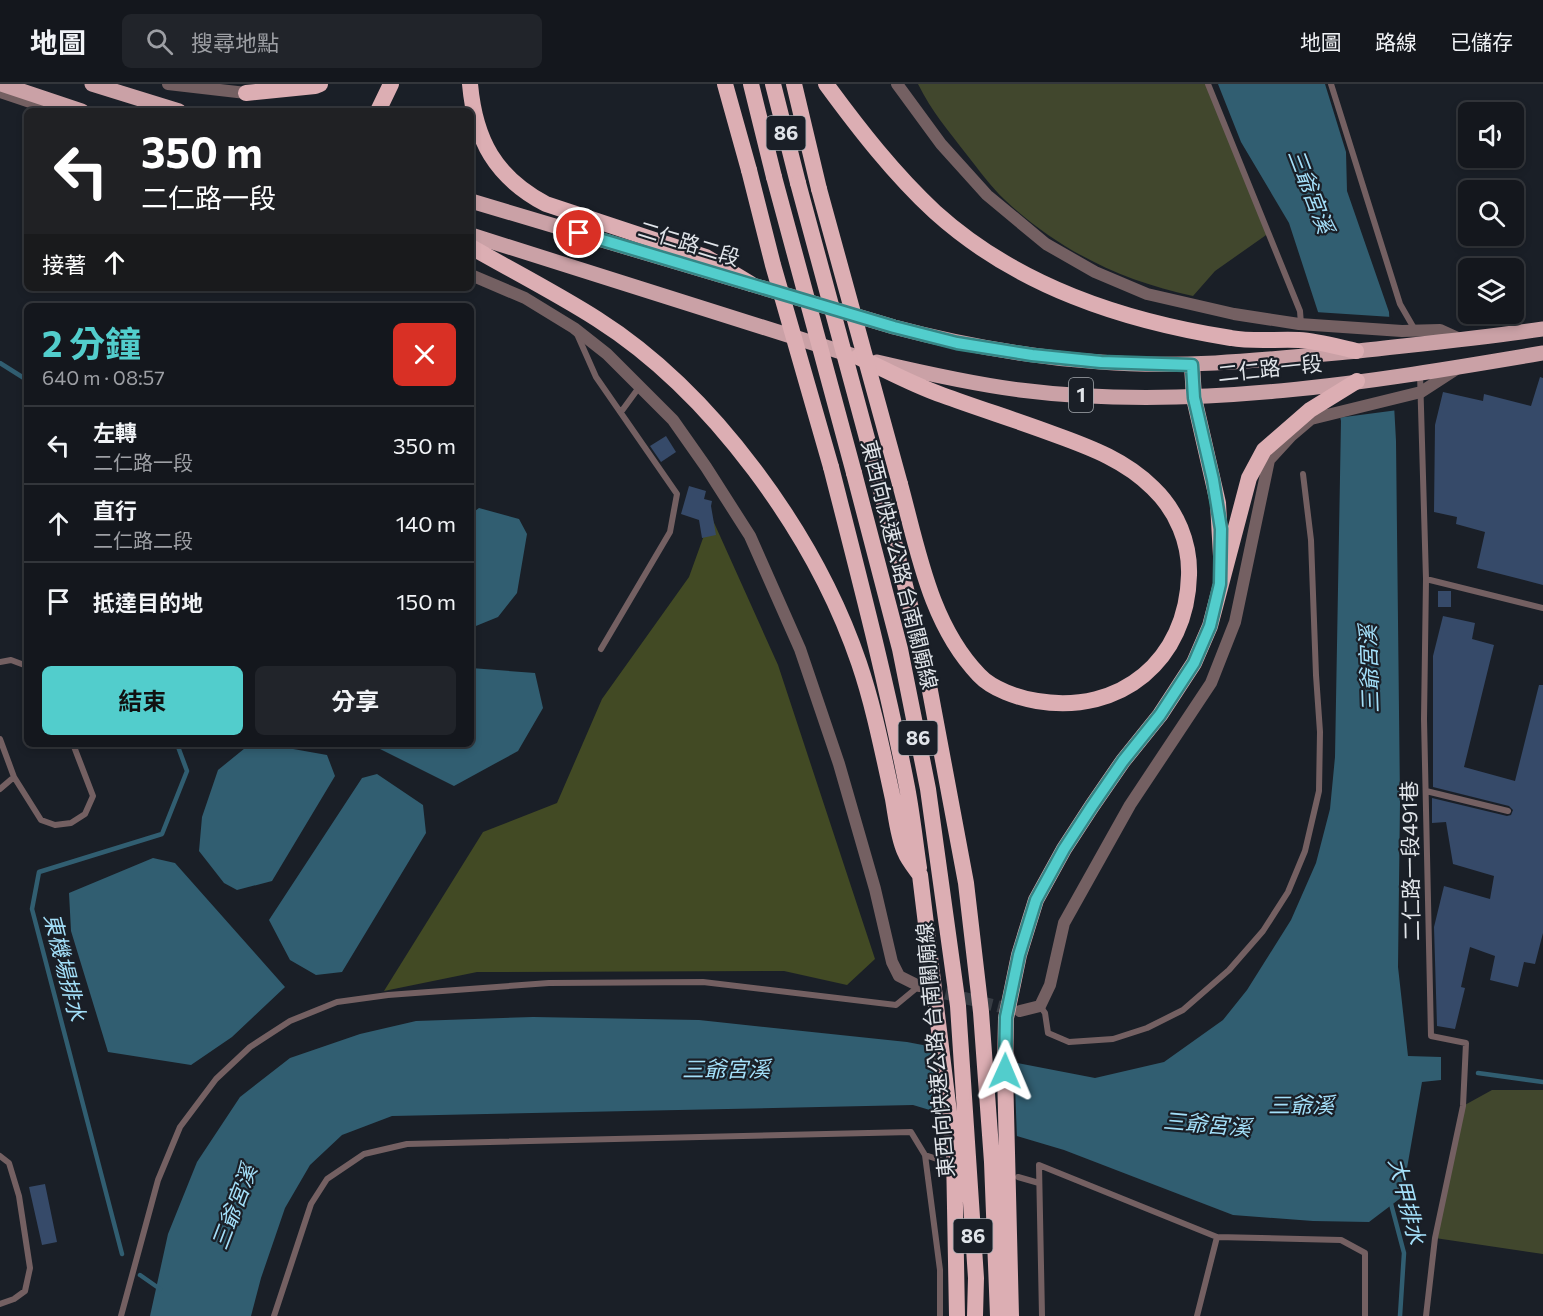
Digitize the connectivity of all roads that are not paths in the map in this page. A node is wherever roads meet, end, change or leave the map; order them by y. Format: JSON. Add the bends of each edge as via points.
{"nodes":[{"id":1,"x":2,"y":84,"type":"edge"},
{"id":2,"x":92,"y":84,"type":"edge"},
{"id":3,"x":168,"y":84,"type":"edge"},
{"id":4,"x":286,"y":84,"type":"edge"},
{"id":5,"x":320,"y":84,"type":"edge"},
{"id":6,"x":391,"y":84,"type":"edge"},
{"id":7,"x":470,"y":84,"type":"edge"},
{"id":8,"x":725,"y":84,"type":"edge"},
{"id":9,"x":751,"y":84,"type":"edge"},
{"id":10,"x":773,"y":84,"type":"edge"},
{"id":11,"x":794,"y":84,"type":"edge"},
{"id":12,"x":826,"y":84,"type":"edge"},
{"id":13,"x":897,"y":84,"type":"edge"},
{"id":14,"x":1208,"y":84,"type":"edge"},
{"id":15,"x":1331,"y":84,"type":"edge"},
{"id":16,"x":0,"y":92,"type":"edge"},
{"id":17,"x":246,"y":93,"type":"junction"},
{"id":18,"x":48,"y":108,"type":"edge"},
{"id":19,"x":73,"y":108,"type":"edge"},
{"id":20,"x":168,"y":108,"type":"edge"},
{"id":21,"x":379,"y":108,"type":"edge"},
{"id":22,"x":472,"y":108,"type":"edge"},
{"id":23,"x":474,"y":114,"type":"edge"},
{"id":24,"x":474,"y":202,"type":"edge"},
{"id":25,"x":474,"y":236,"type":"edge"},
{"id":26,"x":474,"y":249,"type":"edge"},
{"id":27,"x":474,"y":276,"type":"edge"},
{"id":28,"x":751,"y":284,"type":"junction"},
{"id":29,"x":894,"y":327,"type":"joint"},
{"id":30,"x":574,"y":328,"type":"junction"},
{"id":31,"x":1543,"y":329,"type":"edge"},
{"id":32,"x":1416,"y":331,"type":"junction"},
{"id":33,"x":1301,"y":336,"type":"junction"},
{"id":34,"x":1403,"y":339,"type":"junction"},
{"id":35,"x":1462,"y":340,"type":"junction"},
{"id":36,"x":1356,"y":351,"type":"joint"},
{"id":37,"x":1543,"y":353,"type":"edge"},
{"id":38,"x":858,"y":357,"type":"junction"},
{"id":39,"x":1192,"y":365,"type":"junction"},
{"id":40,"x":1459,"y":367,"type":"junction"},
{"id":41,"x":1414,"y":375,"type":"junction"},
{"id":42,"x":1357,"y":381,"type":"junction"},
{"id":43,"x":640,"y":385,"type":"junction"},
{"id":44,"x":1415,"y":393,"type":"junction"},
{"id":45,"x":1194,"y":398,"type":"junction"},
{"id":46,"x":621,"y":412,"type":"junction"},
{"id":47,"x":1311,"y":414,"type":"junction"},
{"id":48,"x":1303,"y":474,"type":"dead end"},
{"id":49,"x":1426,"y":579,"type":"junction"},
{"id":50,"x":1220,"y":584,"type":"junction"},
{"id":51,"x":1543,"y":608,"type":"edge"},
{"id":52,"x":601,"y":649,"type":"dead end"},
{"id":53,"x":0,"y":662,"type":"edge"},
{"id":54,"x":24,"y":665,"type":"edge"},
{"id":55,"x":0,"y":739,"type":"edge"},
{"id":56,"x":74,"y":747,"type":"edge"},
{"id":57,"x":14,"y":777,"type":"junction"},
{"id":58,"x":0,"y":789,"type":"edge"},
{"id":59,"x":1426,"y":791,"type":"junction"},
{"id":60,"x":1508,"y":811,"type":"dead end"},
{"id":61,"x":920,"y":875,"type":"junction"},
{"id":62,"x":919,"y":986,"type":"joint"},
{"id":63,"x":1040,"y":1006,"type":"junction"},
{"id":64,"x":1013,"y":1014,"type":"junction"},
{"id":65,"x":925,"y":1155,"type":"junction"},
{"id":66,"x":0,"y":1156,"type":"edge"},
{"id":67,"x":955,"y":1157,"type":"junction"},
{"id":68,"x":1006,"y":1168,"type":"junction"},
{"id":69,"x":1039,"y":1183,"type":"junction"},
{"id":70,"x":1217,"y":1237,"type":"junction"},
{"id":71,"x":0,"y":1304,"type":"edge"},
{"id":72,"x":121,"y":1316,"type":"edge"},
{"id":73,"x":273,"y":1316,"type":"edge"},
{"id":74,"x":940,"y":1316,"type":"edge"},
{"id":75,"x":957,"y":1316,"type":"edge"},
{"id":76,"x":975,"y":1316,"type":"edge"},
{"id":77,"x":998,"y":1316,"type":"edge"},
{"id":78,"x":1011,"y":1316,"type":"edge"},
{"id":79,"x":1042,"y":1316,"type":"edge"},
{"id":80,"x":1197,"y":1316,"type":"edge"},
{"id":81,"x":1365,"y":1316,"type":"edge"},
{"id":82,"x":1426,"y":1316,"type":"edge"}],
"edges":[{"from":1,"to":19,"type":"main road"},
{"from":2,"to":20,"type":"main road"},
{"from":3,"to":17,"type":"street"},
{"from":4,"to":17,"type":"street"},
{"from":5,"to":17,"type":"highway"},
{"from":6,"to":21,"type":"highway"},
{"from":7,"to":22,"type":"highway"},
{"from":8,"to":61,"type":"highway","bridge":true,"via":[[876,644],[907,789]]},
{"from":9,"to":67,"type":"highway","name":"東西向快速公路 台南關廟線","number":"86","bridge":true,"via":[[900,649],[928,789],[958,1006]]},
{"from":10,"to":68,"type":"highway","name":"東西向快速公路 台南關廟線","number":"86","bridge":true,"via":[[925,664],[966,883],[981,1012]]},
{"from":11,"to":38,"type":"highway","bridge":true,"via":[[819,189],[900,484],[924,575],[940,619],[961,654],[980,677],[1001,690],[1046,703],[1084,703],[1111,695],[1158,663],[1185,615],[1189,564],[1184,536],[1173,511],[1154,488],[1104,453],[939,394]]},
{"from":12,"to":33,"type":"highway","via":[[882,156],[935,212],[1028,276],[1120,314],[1177,328],[1234,339]]},
{"from":13,"to":33,"type":"street","via":[[941,144],[987,195],[1046,244],[1095,272],[1147,294],[1234,314]]},
{"from":14,"to":33,"type":"lane","via":[[1300,311]]},
{"from":15,"to":32,"type":"lane","via":[[1400,304]]},
{"from":16,"to":18,"type":"street"},
{"from":23,"to":28,"type":"highway","via":[[492,157],[524,192],[546,204],[706,257]]},
{"from":24,"to":28,"type":"main road","name":"二仁路二段","number":"1"},
{"from":25,"to":38,"type":"main road","number":"1"},
{"from":26,"to":61,"type":"highway","via":[[598,320],[661,367],[695,398],[764,483],[823,578],[843,619],[860,664],[880,740],[904,852]]},
{"from":27,"to":30,"type":"street","via":[[525,298]]},
{"from":28,"to":29,"type":"main road","name":"二仁路二段","number":"1"},
{"from":29,"to":39,"type":"main road","name":"二仁路一段","number":"1","via":[[957,343],[1032,355]]},
{"from":30,"to":43,"type":"street"},
{"from":30,"to":46,"type":"lane","via":[[596,376]]},
{"from":31,"to":35,"type":"main road"},
{"from":32,"to":34,"type":"street"},
{"from":32,"to":35,"type":"street","via":[[1440,330]]},
{"from":33,"to":34,"type":"street"},
{"from":33,"to":36,"type":"highway"},
{"from":33,"to":39,"type":"main road","name":"二仁路一段","number":"1"},
{"from":34,"to":35,"type":"main road"},
{"from":34,"to":36,"type":"main road"},
{"from":37,"to":40,"type":"main road","name":"二仁路一段","number":"1"},
{"from":38,"to":45,"type":"main road","name":"二仁路一段","number":"1","via":[[1020,391]]},
{"from":39,"to":45,"type":"highway"},
{"from":40,"to":41,"type":"main road","name":"二仁路一段","number":"1"},
{"from":40,"to":44,"type":"street"},
{"from":41,"to":42,"type":"main road","name":"二仁路一段","number":"1"},
{"from":41,"to":44,"type":"lane","name":"二仁路一段491巷"},
{"from":42,"to":45,"type":"main road","name":"二仁路一段","number":"1"},
{"from":42,"to":47,"type":"highway"},
{"from":43,"to":46,"type":"lane"},
{"from":43,"to":62,"type":"street","via":[[673,420],[750,536],[800,649],[839,764],[892,962],[899,976]]},
{"from":44,"to":47,"type":"street"},
{"from":44,"to":49,"type":"lane","name":"二仁路一段491巷"},
{"from":45,"to":50,"type":"highway","via":[[1218,503]]},
{"from":46,"to":52,"type":"lane","via":[[676,494],[670,532]]},
{"from":47,"to":50,"type":"highway","via":[[1264,450],[1246,489]]},
{"from":47,"to":63,"type":"street","via":[[1269,460],[1235,622],[1210,683],[1130,806],[1064,923],[1050,985]]},
{"from":48,"to":63,"type":"lane","via":[[1311,540],[1319,791],[1305,851],[1288,892],[1263,931],[1229,970],[1183,1010],[1147,1028],[1113,1039],[1069,1042],[1048,1033]]},
{"from":49,"to":51,"type":"lane"},
{"from":49,"to":59,"type":"lane","name":"二仁路一段491巷"},
{"from":50,"to":64,"type":"highway","via":[[1210,626],[1194,663],[1092,806],[1036,900],[1019,955]]},
{"from":53,"to":54,"type":"lane","via":[[11,660]]},
{"from":55,"to":57,"type":"lane"},
{"from":56,"to":57,"type":"lane","via":[[93,796],[85,814],[71,823],[55,825],[41,820]]},
{"from":57,"to":58,"type":"lane"},
{"from":59,"to":60,"type":"lane"},
{"from":59,"to":82,"type":"lane","name":"二仁路一段491巷","via":[[1431,1036],[1466,1043],[1463,1106],[1435,1238]]},
{"from":61,"to":67,"type":"highway"},
{"from":62,"to":72,"type":"lane","via":[[896,1005],[703,982],[549,983],[338,1002],[290,1021],[250,1047],[216,1079],[180,1127],[158,1180]]},
{"from":63,"to":64,"type":"street"},
{"from":64,"to":68,"type":"highway","via":[[1005,1071]]},
{"from":65,"to":67,"type":"lane"},
{"from":65,"to":73,"type":"lane","via":[[911,1131],[407,1144],[364,1154],[327,1179],[310,1204]]},
{"from":65,"to":74,"type":"lane","via":[[940,1270]]},
{"from":66,"to":71,"type":"lane","via":[[9,1163],[19,1196],[30,1268],[25,1291]]},
{"from":67,"to":75,"type":"highway"},
{"from":67,"to":76,"type":"highway","name":"東西向快速公路 台南關廟線","number":"86","via":[[976,1278]]},
{"from":68,"to":69,"type":"lane"},
{"from":68,"to":77,"type":"highway","name":"東西向快速公路 台南關廟線","number":"86"},
{"from":68,"to":78,"type":"highway"},
{"from":69,"to":70,"type":"lane","via":[[1039,1166]]},
{"from":69,"to":79,"type":"lane"},
{"from":70,"to":80,"type":"lane"},
{"from":70,"to":81,"type":"lane","via":[[1341,1240],[1365,1253]]}]}
